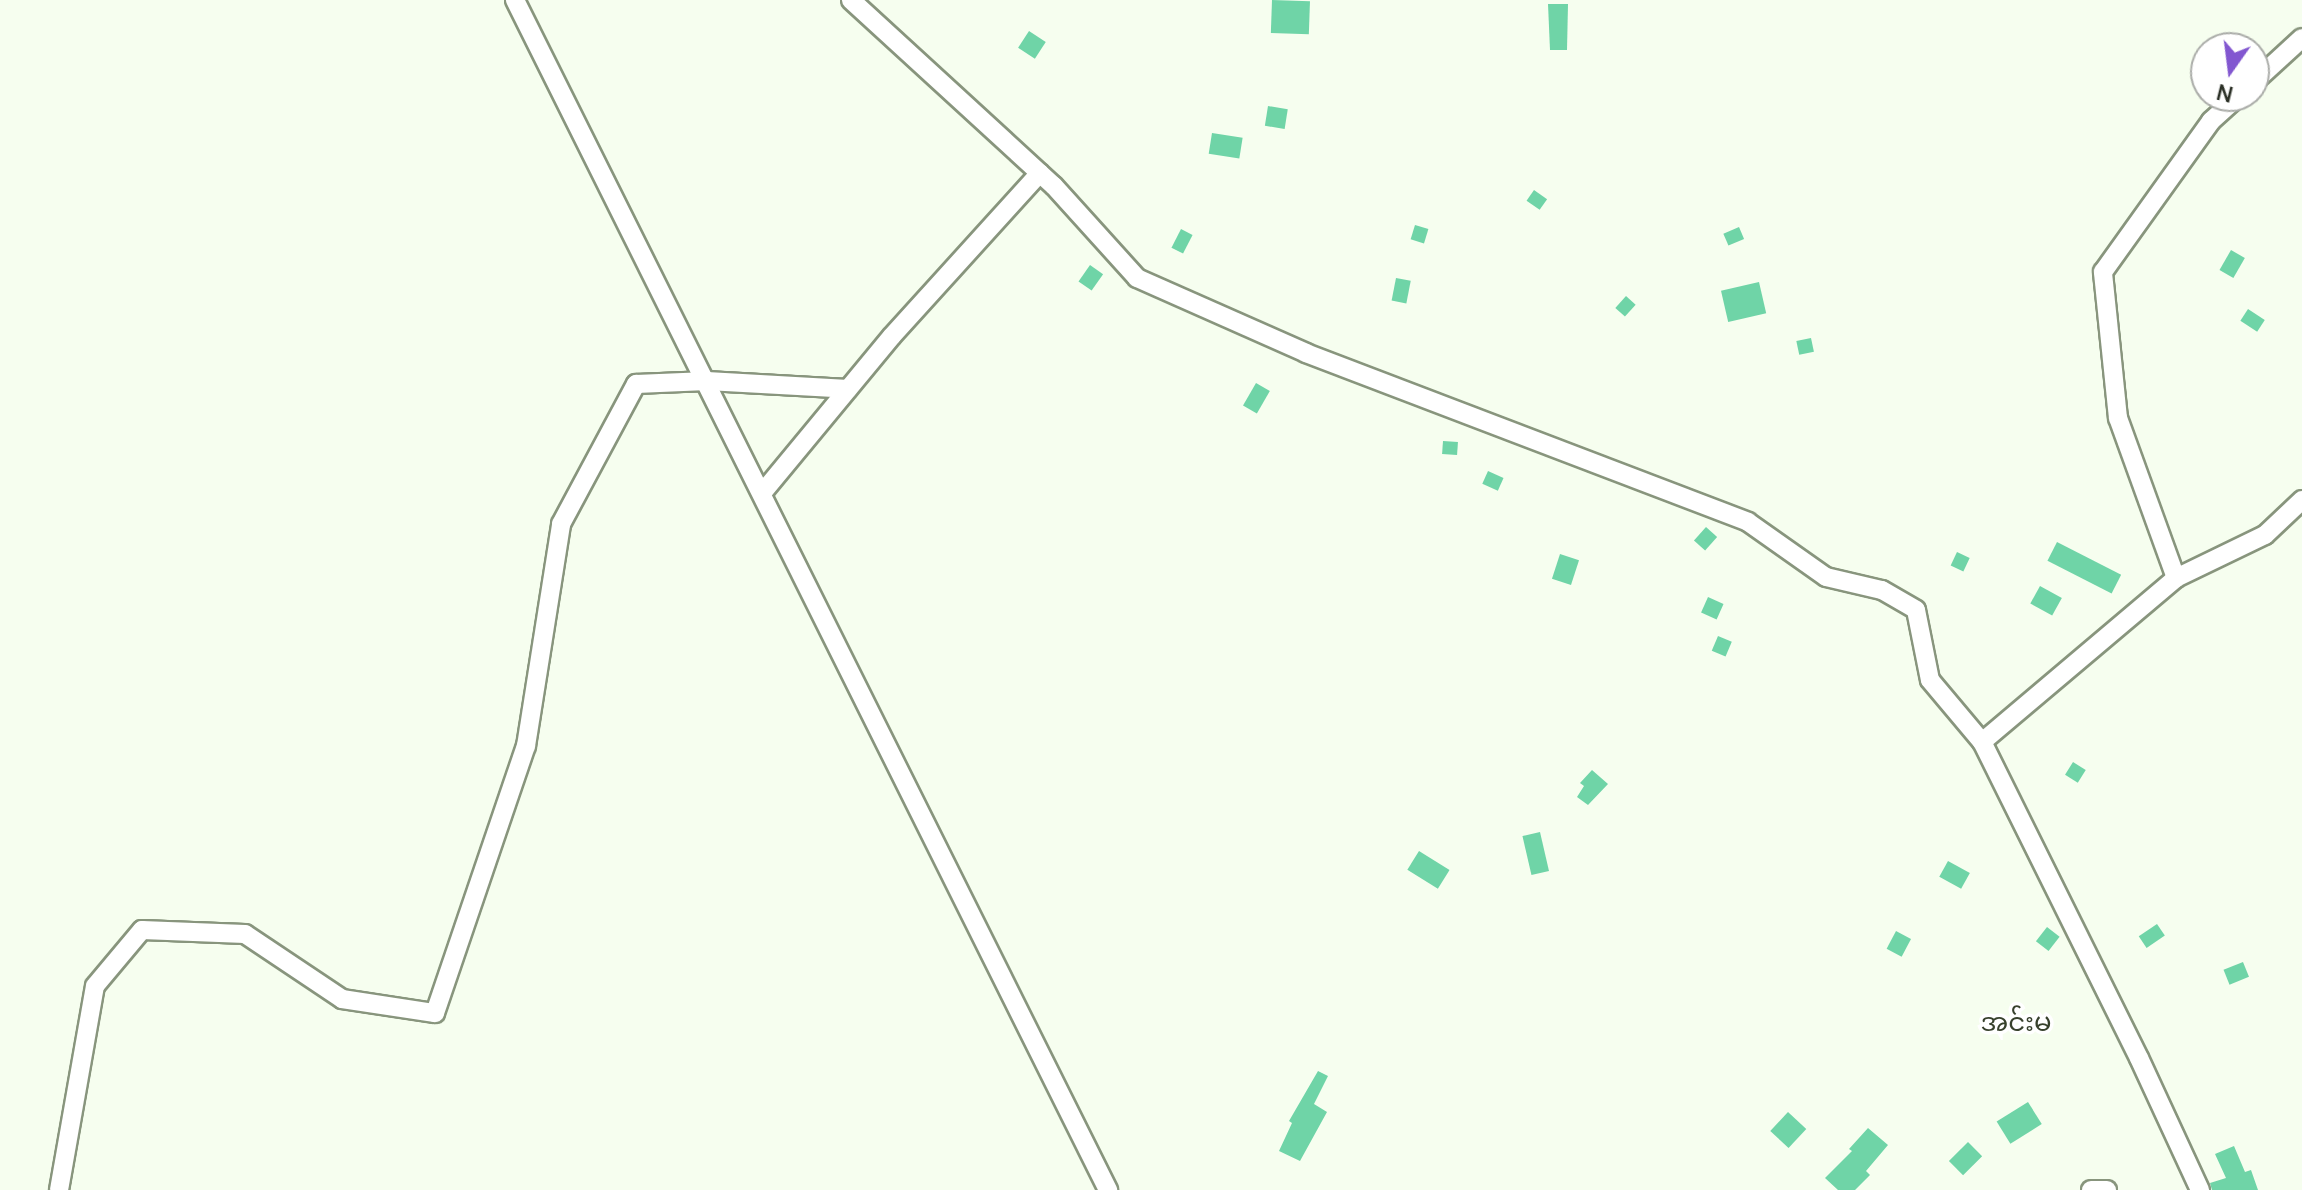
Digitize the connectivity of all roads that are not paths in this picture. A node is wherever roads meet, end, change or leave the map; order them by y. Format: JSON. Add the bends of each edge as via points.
{"nodes":[{"id":1,"x":515,"y":0,"type":"edge"},
{"id":2,"x":851,"y":0,"type":"edge"},
{"id":3,"x":2302,"y":38,"type":"edge"},
{"id":4,"x":2270,"y":67,"type":"edge"},
{"id":5,"x":2221,"y":112,"type":"edge"},
{"id":6,"x":1040,"y":173,"type":"junction"},
{"id":7,"x":707,"y":381,"type":"junction"},
{"id":8,"x":848,"y":389,"type":"junction"},
{"id":9,"x":763,"y":492,"type":"junction"},
{"id":10,"x":2302,"y":500,"type":"edge"},
{"id":11,"x":2176,"y":578,"type":"junction"},
{"id":12,"x":1982,"y":742,"type":"junction"},
{"id":13,"x":59,"y":1190,"type":"edge"},
{"id":14,"x":1108,"y":1190,"type":"edge"},
{"id":15,"x":2091,"y":1190,"type":"edge"},
{"id":16,"x":2107,"y":1190,"type":"edge"},
{"id":17,"x":2200,"y":1190,"type":"edge"}],
"edges":[{"from":1,"to":7,"type":"street"},
{"from":2,"to":6,"type":"street"},
{"from":3,"to":4,"type":"street"},
{"from":5,"to":11,"type":"street","via":[[2103,272],[2118,418]]},
{"from":6,"to":8,"type":"street"},
{"from":6,"to":12,"type":"street","via":[[1137,278],[1306,353],[1748,522],[1826,577],[1882,590],[1916,610],[1930,680]]},
{"from":7,"to":8,"type":"street"},
{"from":7,"to":9,"type":"street"},
{"from":7,"to":13,"type":"street","via":[[636,384],[561,524],[526,746],[435,1013],[342,999],[245,934],[142,930],[95,986]]},
{"from":8,"to":9,"type":"street"},
{"from":9,"to":14,"type":"street"},
{"from":10,"to":11,"type":"street","via":[[2265,535]]},
{"from":11,"to":12,"type":"street"},
{"from":12,"to":17,"type":"street"},
{"from":15,"to":16,"type":"street"}]}
